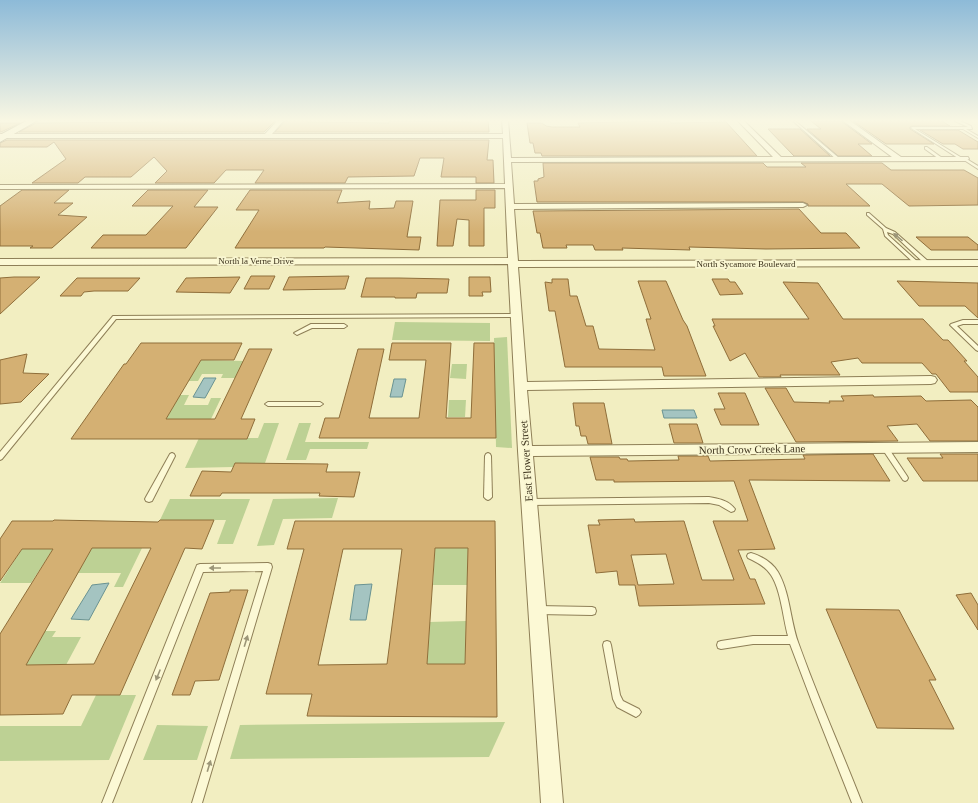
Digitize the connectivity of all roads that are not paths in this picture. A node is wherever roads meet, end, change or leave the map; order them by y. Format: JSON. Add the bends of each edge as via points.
{"nodes":[{"id":1,"x":777,"y":157,"type":"edge"},
{"id":2,"x":939,"y":157,"type":"edge"},
{"id":3,"x":838,"y":159,"type":"joint"},
{"id":4,"x":899,"y":159,"type":"joint"},
{"id":5,"x":963,"y":159,"type":"joint"},
{"id":6,"x":507,"y":160,"type":"joint"},
{"id":7,"x":779,"y":160,"type":"junction"},
{"id":8,"x":943,"y":160,"type":"junction"},
{"id":9,"x":978,"y":168,"type":"edge"},
{"id":10,"x":510,"y":186,"type":"junction"},
{"id":11,"x":0,"y":187,"type":"edge"},
{"id":12,"x":803,"y":205,"type":"dead end"},
{"id":13,"x":510,"y":206,"type":"junction"},
{"id":14,"x":868,"y":214,"type":"dead end"},
{"id":15,"x":885,"y":229,"type":"junction"},
{"id":16,"x":0,"y":262,"type":"edge"},
{"id":17,"x":513,"y":263,"type":"junction"},
{"id":18,"x":978,"y":263,"type":"edge"},
{"id":19,"x":917,"y":264,"type":"junction"},
{"id":20,"x":927,"y":264,"type":"junction"},
{"id":21,"x":516,"y":316,"type":"junction"},
{"id":22,"x":978,"y":322,"type":"edge"},
{"id":23,"x":344,"y":326,"type":"dead end"},
{"id":24,"x":297,"y":333,"type":"dead end"},
{"id":25,"x":978,"y":349,"type":"edge"},
{"id":26,"x":931,"y":380,"type":"dead end"},
{"id":27,"x":521,"y":386,"type":"junction"},
{"id":28,"x":268,"y":404,"type":"dead end"},
{"id":29,"x":320,"y":404,"type":"dead end"},
{"id":30,"x":978,"y":447,"type":"edge"},
{"id":31,"x":885,"y":448,"type":"junction"},
{"id":32,"x":525,"y":451,"type":"junction"},
{"id":33,"x":172,"y":456,"type":"dead end"},
{"id":34,"x":488,"y":456,"type":"dead end"},
{"id":35,"x":0,"y":457,"type":"edge"},
{"id":36,"x":905,"y":478,"type":"dead end"},
{"id":37,"x":488,"y":497,"type":"dead end"},
{"id":38,"x":149,"y":499,"type":"dead end"},
{"id":39,"x":529,"y":502,"type":"junction"},
{"id":40,"x":731,"y":508,"type":"dead end"},
{"id":41,"x":752,"y":556,"type":"dead end"},
{"id":42,"x":536,"y":610,"type":"junction"},
{"id":43,"x":592,"y":611,"type":"dead end"},
{"id":44,"x":793,"y":640,"type":"junction"},
{"id":45,"x":607,"y":645,"type":"dead end"},
{"id":46,"x":721,"y":645,"type":"dead end"},
{"id":47,"x":636,"y":712,"type":"dead end"},
{"id":48,"x":107,"y":803,"type":"edge"},
{"id":49,"x":197,"y":803,"type":"edge"},
{"id":50,"x":552,"y":803,"type":"edge"},
{"id":51,"x":857,"y":803,"type":"edge"}],
"edges":[{"from":1,"to":7,"type":"street"},
{"from":2,"to":8,"type":"lane"},
{"from":3,"to":4,"type":"street"},
{"from":3,"to":7,"type":"street"},
{"from":4,"to":8,"type":"street"},
{"from":5,"to":8,"type":"street"},
{"from":5,"to":9,"type":"lane"},
{"from":6,"to":7,"type":"street"},
{"from":6,"to":10,"type":"street","name":"East Flower Street"},
{"from":10,"to":11,"type":"street"},
{"from":10,"to":13,"type":"street","name":"East Flower Street"},
{"from":12,"to":13,"type":"street"},
{"from":13,"to":17,"type":"street","name":"East Flower Street"},
{"from":14,"to":15,"type":"lane"},
{"from":15,"to":19,"type":"lane","via":[[886,235]]},
{"from":20,"to":15,"type":"lane","one_way":true,"via":[[894,233]]},
{"from":16,"to":17,"type":"street","name":"North la Verne Drive"},
{"from":17,"to":19,"type":"street","name":"North Sycamore Boulevard"},
{"from":17,"to":21,"type":"street","name":"East Flower Street"},
{"from":18,"to":20,"type":"street","name":"North Sycamore Boulevard"},
{"from":19,"to":20,"type":"street","name":"North Sycamore Boulevard"},
{"from":21,"to":27,"type":"street","name":"East Flower Street"},
{"from":21,"to":35,"type":"lane","via":[[114,317]]},
{"from":22,"to":25,"type":"lane","via":[[953,325]]},
{"from":23,"to":24,"type":"lane","via":[[311,326]]},
{"from":26,"to":27,"type":"street"},
{"from":27,"to":32,"type":"street","name":"East Flower Street"},
{"from":28,"to":29,"type":"lane"},
{"from":30,"to":31,"type":"street","name":"North Crow Creek Lane"},
{"from":31,"to":32,"type":"street","name":"North Crow Creek Lane"},
{"from":31,"to":36,"type":"lane"},
{"from":32,"to":39,"type":"street","name":"East Flower Street"},
{"from":33,"to":38,"type":"lane"},
{"from":34,"to":37,"type":"lane"},
{"from":39,"to":40,"type":"lane","via":[[715,500]]},
{"from":39,"to":42,"type":"street","name":"East Flower Street"},
{"from":41,"to":44,"type":"lane","via":[[775,574],[784,599]]},
{"from":42,"to":43,"type":"lane"},
{"from":42,"to":50,"type":"street","name":"East Flower Street"},
{"from":44,"to":46,"type":"lane","via":[[753,640]]},
{"from":44,"to":51,"type":"lane"},
{"from":45,"to":47,"type":"lane","via":[[616,696],[620,704]]},
{"from":49,"to":48,"type":"lane","one_way":true,"via":[[268,567],[200,568]]}]}
